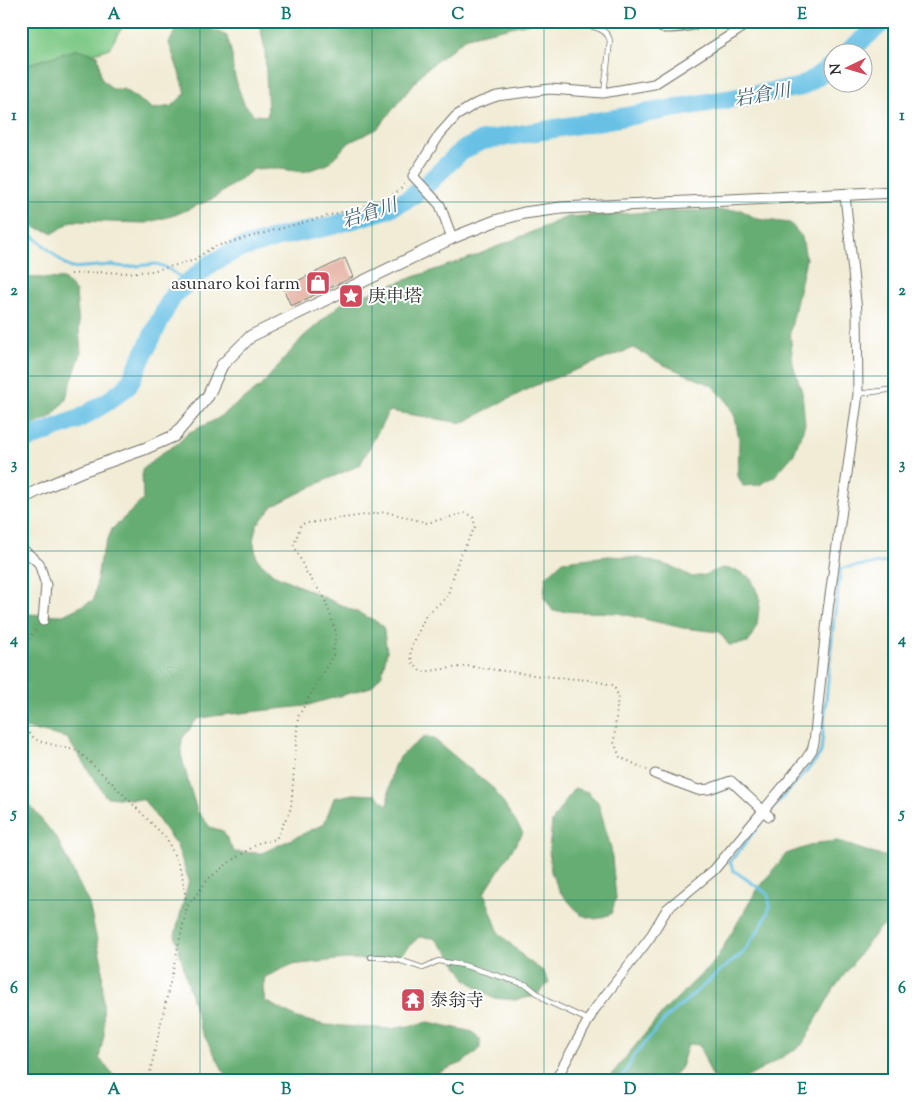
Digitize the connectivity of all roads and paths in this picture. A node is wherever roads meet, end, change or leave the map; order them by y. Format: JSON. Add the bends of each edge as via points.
{"nodes":[{"id":1,"x":655,"y":21,"type":"edge"},
{"id":2,"x":716,"y":21,"type":"edge"},
{"id":3,"x":750,"y":21,"type":"edge"},
{"id":4,"x":555,"y":24,"type":"dead end"},
{"id":5,"x":604,"y":93,"type":"junction"},
{"id":6,"x":416,"y":179,"type":"junction"},
{"id":7,"x":895,"y":192,"type":"edge"},
{"id":8,"x":845,"y":195,"type":"junction"},
{"id":9,"x":452,"y":238,"type":"junction"},
{"id":10,"x":71,"y":274,"type":"dead end"},
{"id":11,"x":895,"y":389,"type":"edge"},
{"id":12,"x":858,"y":394,"type":"junction"},
{"id":13,"x":21,"y":499,"type":"edge"},
{"id":14,"x":21,"y":548,"type":"edge"},
{"id":15,"x":43,"y":621,"type":"joint"},
{"id":16,"x":21,"y":645,"type":"edge"},
{"id":17,"x":21,"y":727,"type":"edge"},
{"id":18,"x":655,"y":774,"type":"joint"},
{"id":19,"x":766,"y":813,"type":"junction"},
{"id":20,"x":187,"y":907,"type":"junction"},
{"id":21,"x":371,"y":957,"type":"dead end"},
{"id":22,"x":588,"y":1020,"type":"junction"},
{"id":23,"x":148,"y":1081,"type":"edge"},
{"id":24,"x":555,"y":1081,"type":"edge"}],
"edges":[{"from":1,"to":2,"type":"street","via":[[663,28]]},
{"from":3,"to":5,"type":"street","via":[[654,84]]},
{"from":4,"to":5,"type":"lane","via":[[595,27],[609,37]]},
{"from":5,"to":6,"type":"street","via":[[550,90],[497,96],[475,104],[456,116],[440,134]]},
{"from":6,"to":9,"type":"street","via":[[440,204]]},
{"from":6,"to":10,"type":"path","via":[[378,202],[213,247],[192,261],[125,274]]},
{"from":7,"to":8,"type":"street"},
{"from":8,"to":9,"type":"street","via":[[561,208],[524,213]]},
{"from":8,"to":12,"type":"street","via":[[857,311]]},
{"from":9,"to":13,"type":"street","via":[[251,336],[222,365],[208,396],[174,436],[82,471]]},
{"from":11,"to":12,"type":"lane"},
{"from":12,"to":19,"type":"street","via":[[828,610],[814,743]]},
{"from":14,"to":15,"type":"street","via":[[39,563],[44,578]]},
{"from":15,"to":16,"type":"path"},
{"from":17,"to":20,"type":"path","via":[[38,741],[78,751],[167,839],[182,873]]},
{"from":18,"to":19,"type":"street","via":[[698,790],[730,781]]},
{"from":18,"to":20,"type":"path","via":[[620,757],[614,742],[618,695],[613,684],[467,666],[421,672],[412,662],[410,652],[426,615],[447,597],[459,558],[475,527],[473,516],[465,512],[427,523],[386,512],[301,524],[294,545],[306,572],[324,597],[336,632],[333,655],[298,717],[290,808],[276,839],[259,843],[231,861],[208,879]]},
{"from":19,"to":22,"type":"street","via":[[714,870],[667,909],[650,939]]},
{"from":20,"to":23,"type":"path"},
{"from":21,"to":22,"type":"lane","via":[[393,958],[423,968],[438,960],[463,965],[527,985],[546,1000]]},
{"from":22,"to":24,"type":"street"}]}
